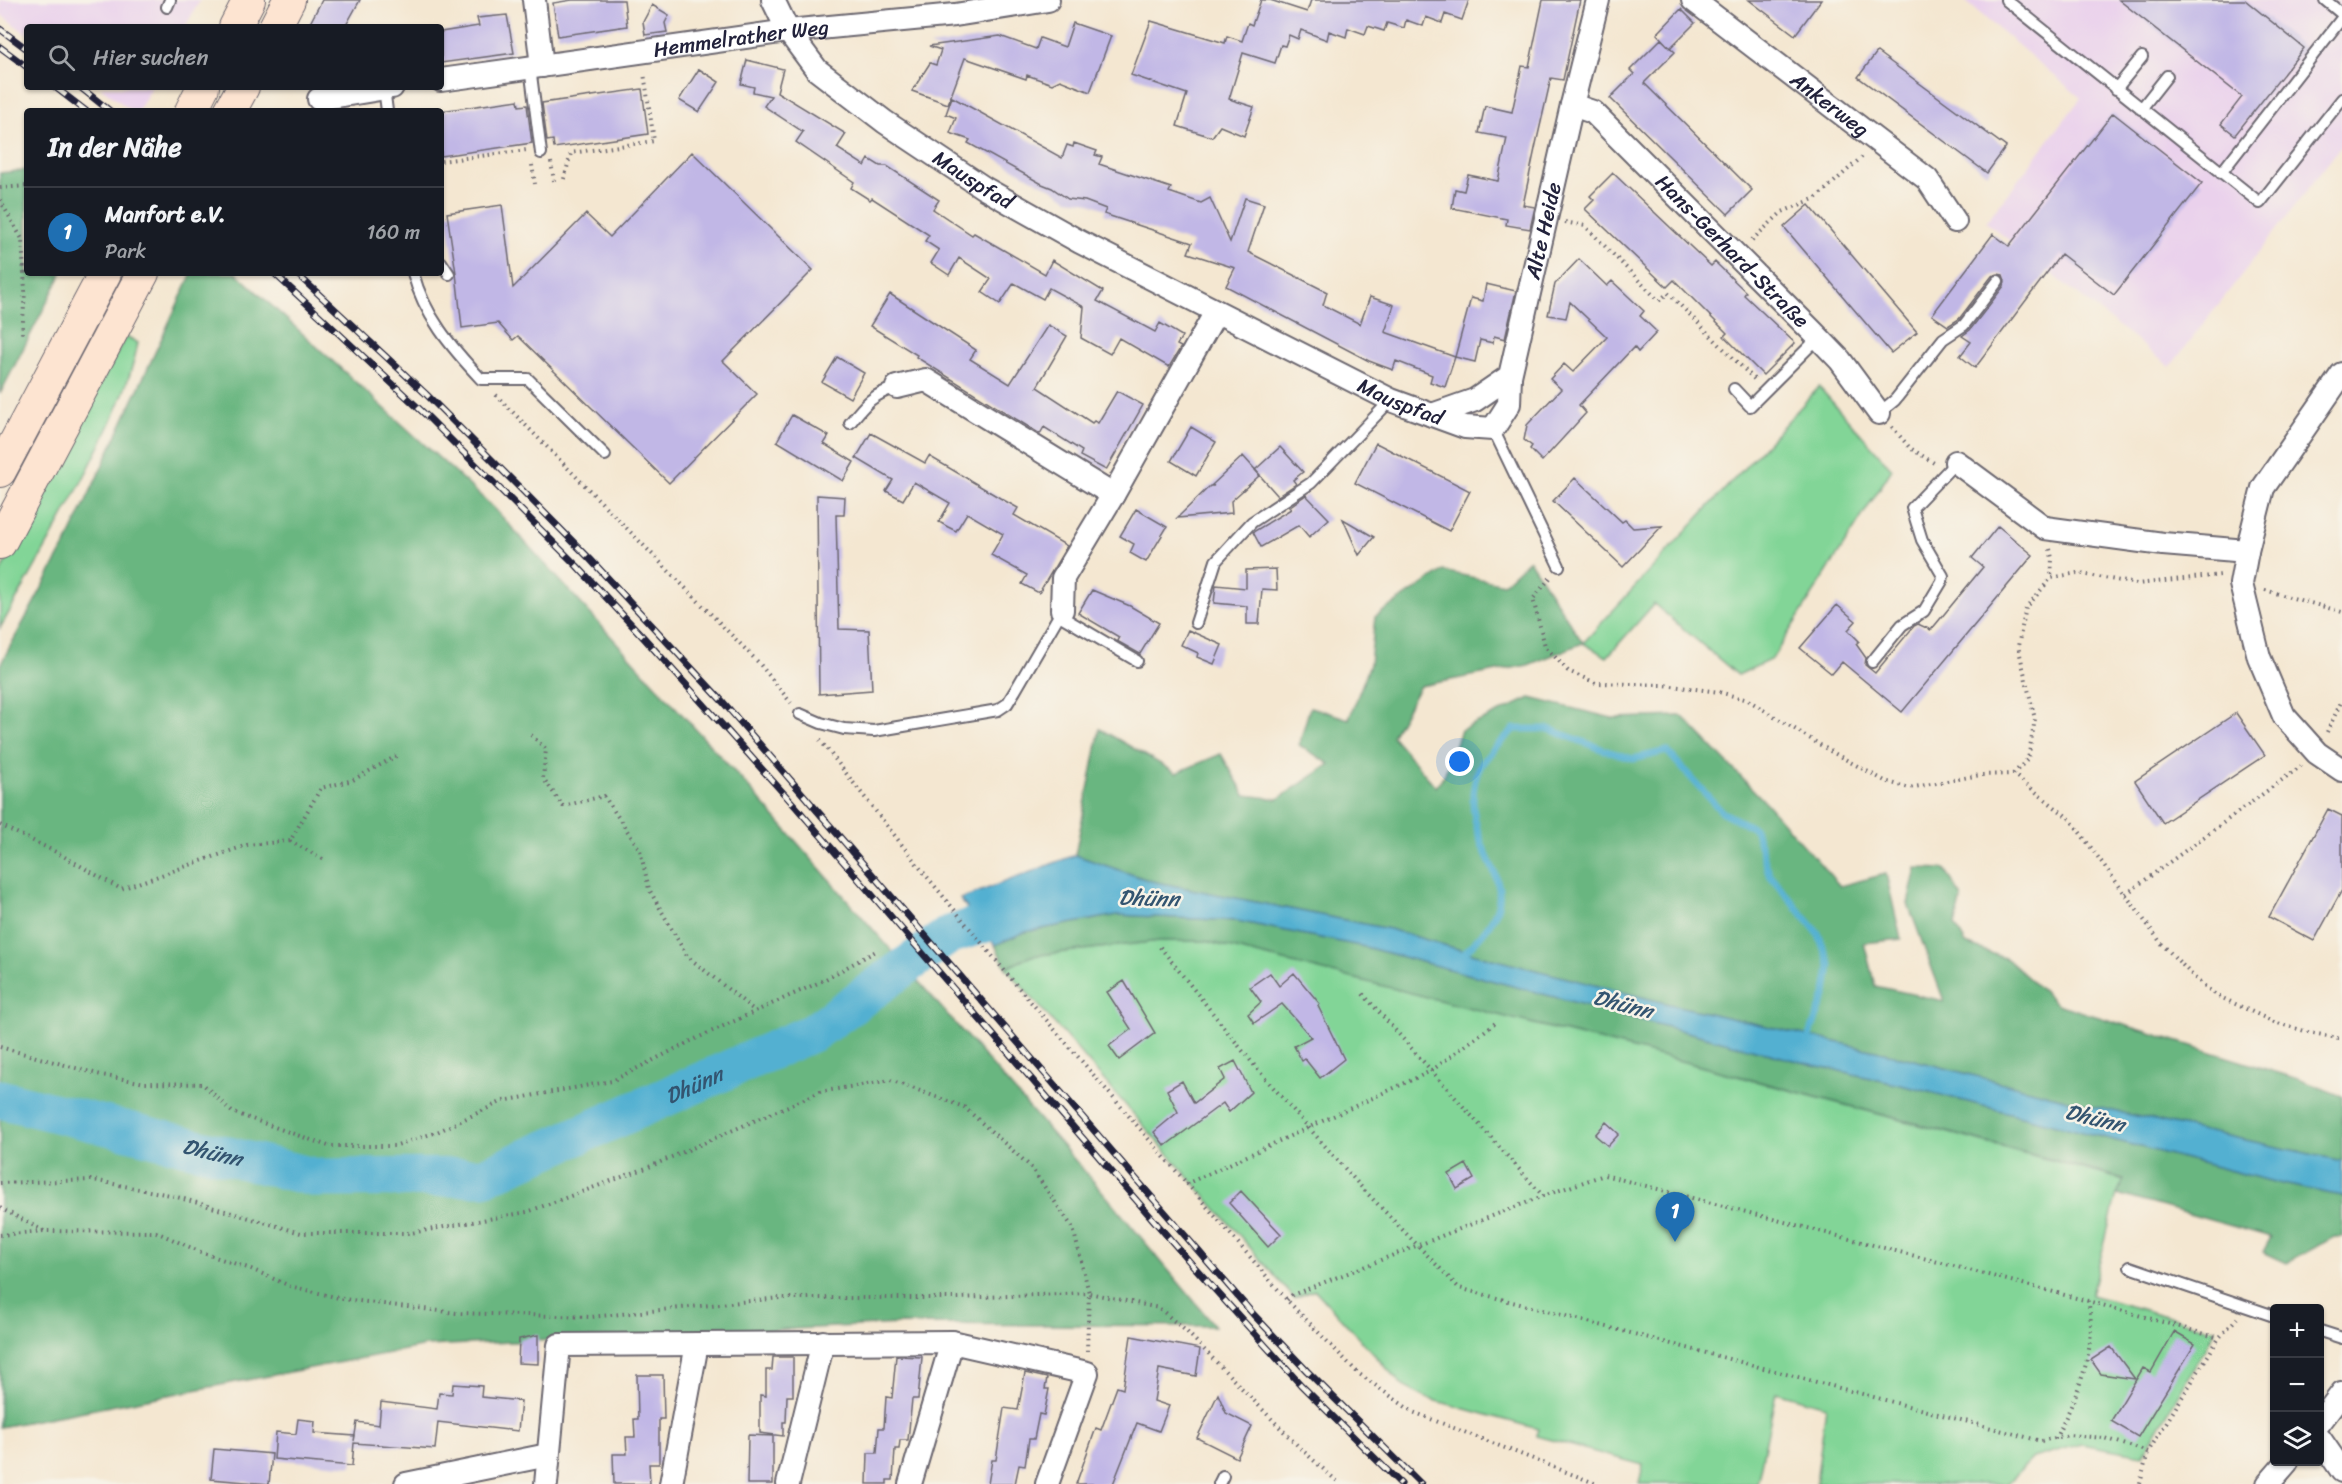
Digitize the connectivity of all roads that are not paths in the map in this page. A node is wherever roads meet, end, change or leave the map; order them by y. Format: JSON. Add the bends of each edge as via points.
{"nodes":[{"id":1,"x":249,"y":0,"type":"edge"},
{"id":2,"x":289,"y":0,"type":"edge"},
{"id":3,"x":534,"y":0,"type":"edge"},
{"id":4,"x":773,"y":0,"type":"edge"},
{"id":5,"x":1048,"y":0,"type":"edge"},
{"id":6,"x":1598,"y":0,"type":"edge"},
{"id":7,"x":1694,"y":0,"type":"edge"},
{"id":8,"x":2006,"y":0,"type":"edge"},
{"id":9,"x":2325,"y":0,"type":"edge"},
{"id":10,"x":2342,"y":16,"type":"edge"},
{"id":11,"x":237,"y":24,"type":"edge"},
{"id":12,"x":277,"y":24,"type":"edge"},
{"id":13,"x":788,"y":31,"type":"junction"},
{"id":14,"x":2142,"y":57,"type":"dead end"},
{"id":15,"x":536,"y":66,"type":"junction"},
{"id":16,"x":2167,"y":76,"type":"dead end"},
{"id":17,"x":444,"y":80,"type":"edge"},
{"id":18,"x":2116,"y":89,"type":"junction"},
{"id":19,"x":201,"y":90,"type":"edge"},
{"id":20,"x":241,"y":90,"type":"edge"},
{"id":21,"x":375,"y":90,"type":"edge"},
{"id":22,"x":388,"y":90,"type":"edge"},
{"id":23,"x":319,"y":99,"type":"dead end"},
{"id":24,"x":2342,"y":99,"type":"edge"},
{"id":25,"x":1572,"y":105,"type":"junction"},
{"id":26,"x":192,"y":108,"type":"edge"},
{"id":27,"x":232,"y":108,"type":"edge"},
{"id":28,"x":387,"y":108,"type":"edge"},
{"id":29,"x":2140,"y":109,"type":"junction"},
{"id":30,"x":535,"y":151,"type":"road end"},
{"id":31,"x":2221,"y":172,"type":"junction"},
{"id":32,"x":1955,"y":221,"type":"dead end"},
{"id":33,"x":444,"y":266,"type":"edge"},
{"id":34,"x":449,"y":274,"type":"dead end"},
{"id":35,"x":103,"y":276,"type":"edge"},
{"id":36,"x":141,"y":276,"type":"edge"},
{"id":37,"x":414,"y":276,"type":"edge"},
{"id":38,"x":1998,"y":281,"type":"dead end"},
{"id":39,"x":1216,"y":312,"type":"junction"},
{"id":40,"x":1818,"y":338,"type":"junction"},
{"id":41,"x":2342,"y":374,"type":"edge"},
{"id":42,"x":1510,"y":376,"type":"junction"},
{"id":43,"x":897,"y":387,"type":"joint"},
{"id":44,"x":1734,"y":389,"type":"dead end"},
{"id":45,"x":1391,"y":400,"type":"junction"},
{"id":46,"x":1879,"y":413,"type":"joint"},
{"id":47,"x":1431,"y":415,"type":"junction"},
{"id":48,"x":850,"y":423,"type":"dead end"},
{"id":49,"x":1493,"y":429,"type":"junction"},
{"id":50,"x":605,"y":455,"type":"dead end"},
{"id":51,"x":1956,"y":462,"type":"joint"},
{"id":52,"x":0,"y":471,"type":"edge"},
{"id":53,"x":1113,"y":495,"type":"junction"},
{"id":54,"x":0,"y":543,"type":"edge"},
{"id":55,"x":1559,"y":566,"type":"road end"},
{"id":56,"x":2244,"y":569,"type":"junction"},
{"id":57,"x":1061,"y":613,"type":"junction"},
{"id":58,"x":1196,"y":623,"type":"dead end"},
{"id":59,"x":1137,"y":661,"type":"dead end"},
{"id":60,"x":1872,"y":662,"type":"dead end"},
{"id":61,"x":800,"y":714,"type":"road end"},
{"id":62,"x":2342,"y":770,"type":"edge"},
{"id":63,"x":2130,"y":1267,"type":"dead end"},
{"id":64,"x":2270,"y":1315,"type":"edge"},
{"id":65,"x":2324,"y":1333,"type":"edge"},
{"id":66,"x":2342,"y":1338,"type":"edge"},
{"id":67,"x":823,"y":1342,"type":"junction"},
{"id":68,"x":952,"y":1342,"type":"junction"},
{"id":69,"x":697,"y":1344,"type":"junction"},
{"id":70,"x":2342,"y":1392,"type":"edge"},
{"id":71,"x":2324,"y":1415,"type":"edge"},
{"id":72,"x":2324,"y":1446,"type":"edge"},
{"id":73,"x":548,"y":1455,"type":"junction"},
{"id":74,"x":2283,"y":1466,"type":"edge"},
{"id":75,"x":2342,"y":1471,"type":"edge"},
{"id":76,"x":406,"y":1484,"type":"edge"},
{"id":77,"x":546,"y":1484,"type":"edge"},
{"id":78,"x":670,"y":1484,"type":"edge"},
{"id":79,"x":788,"y":1484,"type":"edge"},
{"id":80,"x":910,"y":1484,"type":"edge"},
{"id":81,"x":1047,"y":1484,"type":"edge"},
{"id":82,"x":2268,"y":1484,"type":"edge"}],
"edges":[{"from":1,"to":11,"type":"main road"},
{"from":2,"to":12,"type":"main road"},
{"from":3,"to":15,"type":"street"},
{"from":4,"to":13,"type":"street","name":"Mauspfad"},
{"from":5,"to":13,"type":"street","name":"Hemmelrather Weg","via":[[955,15]]},
{"from":6,"to":25,"type":"street","name":"Alte Heide"},
{"from":7,"to":32,"type":"street","name":"Ankerweg","via":[[1927,179]]},
{"from":8,"to":18,"type":"lane"},
{"from":9,"to":10,"type":"lane"},
{"from":10,"to":31,"type":"lane"},
{"from":13,"to":15,"type":"street","name":"Hemmelrather Weg"},
{"from":13,"to":39,"type":"street","name":"Mauspfad","via":[[817,70],[885,122],[984,188]]},
{"from":14,"to":18,"type":"lane"},
{"from":15,"to":17,"type":"street","name":"Hemmelrather Weg"},
{"from":15,"to":30,"type":"lane"},
{"from":16,"to":29,"type":"lane"},
{"from":18,"to":29,"type":"lane"},
{"from":19,"to":26,"type":"main road"},
{"from":20,"to":27,"type":"main road"},
{"from":21,"to":23,"type":"street"},
{"from":22,"to":28,"type":"lane"},
{"from":24,"to":31,"type":"lane","via":[[2260,203]]},
{"from":25,"to":40,"type":"street","name":"Hans-Gerhard-Straße","via":[[1593,112]]},
{"from":25,"to":42,"type":"street","name":"Alte Heide"},
{"from":29,"to":31,"type":"lane"},
{"from":33,"to":34,"type":"lane"},
{"from":35,"to":52,"type":"main road"},
{"from":36,"to":54,"type":"main road"},
{"from":37,"to":50,"type":"lane","via":[[436,325],[481,379],[528,379]]},
{"from":38,"to":46,"type":"lane","via":[[1964,325],[1943,339],[1895,400]]},
{"from":39,"to":45,"type":"street","name":"Mauspfad"},
{"from":39,"to":53,"type":"street"},
{"from":40,"to":44,"type":"lane","via":[[1750,406]]},
{"from":40,"to":46,"type":"street","name":"Hans-Gerhard-Straße","via":[[1840,360]]},
{"from":41,"to":56,"type":"street","via":[[2263,488]]},
{"from":42,"to":47,"type":"street","via":[[1475,399]]},
{"from":42,"to":49,"type":"street","via":[[1509,404]]},
{"from":43,"to":48,"type":"lane","via":[[867,402]]},
{"from":43,"to":53,"type":"street","via":[[926,380]]},
{"from":45,"to":47,"type":"street","name":"Mauspfad"},
{"from":45,"to":58,"type":"lane","via":[[1311,483],[1252,522],[1216,561]]},
{"from":47,"to":49,"type":"street","name":"Mauspfad","via":[[1465,426]]},
{"from":49,"to":55,"type":"lane"},
{"from":51,"to":56,"type":"street","via":[[2045,528],[2163,544]]},
{"from":51,"to":60,"type":"lane","via":[[1912,508],[1942,581],[1923,611],[1902,625]]},
{"from":53,"to":57,"type":"street","via":[[1063,578]]},
{"from":56,"to":62,"type":"street","via":[[2259,657],[2284,716],[2317,753]]},
{"from":57,"to":59,"type":"lane"},
{"from":57,"to":61,"type":"lane","via":[[1007,704],[998,710],[874,731],[844,729]]},
{"from":63,"to":64,"type":"lane"},
{"from":65,"to":66,"type":"lane"},
{"from":67,"to":68,"type":"street"},
{"from":67,"to":69,"type":"street"},
{"from":67,"to":79,"type":"street"},
{"from":68,"to":80,"type":"street"},
{"from":68,"to":81,"type":"street","via":[[1087,1373]]},
{"from":69,"to":73,"type":"street","via":[[559,1345]]},
{"from":69,"to":78,"type":"street"},
{"from":70,"to":71,"type":"street"},
{"from":72,"to":75,"type":"street"},
{"from":73,"to":76,"type":"street"},
{"from":73,"to":77,"type":"street"},
{"from":74,"to":82,"type":"street"}]}
